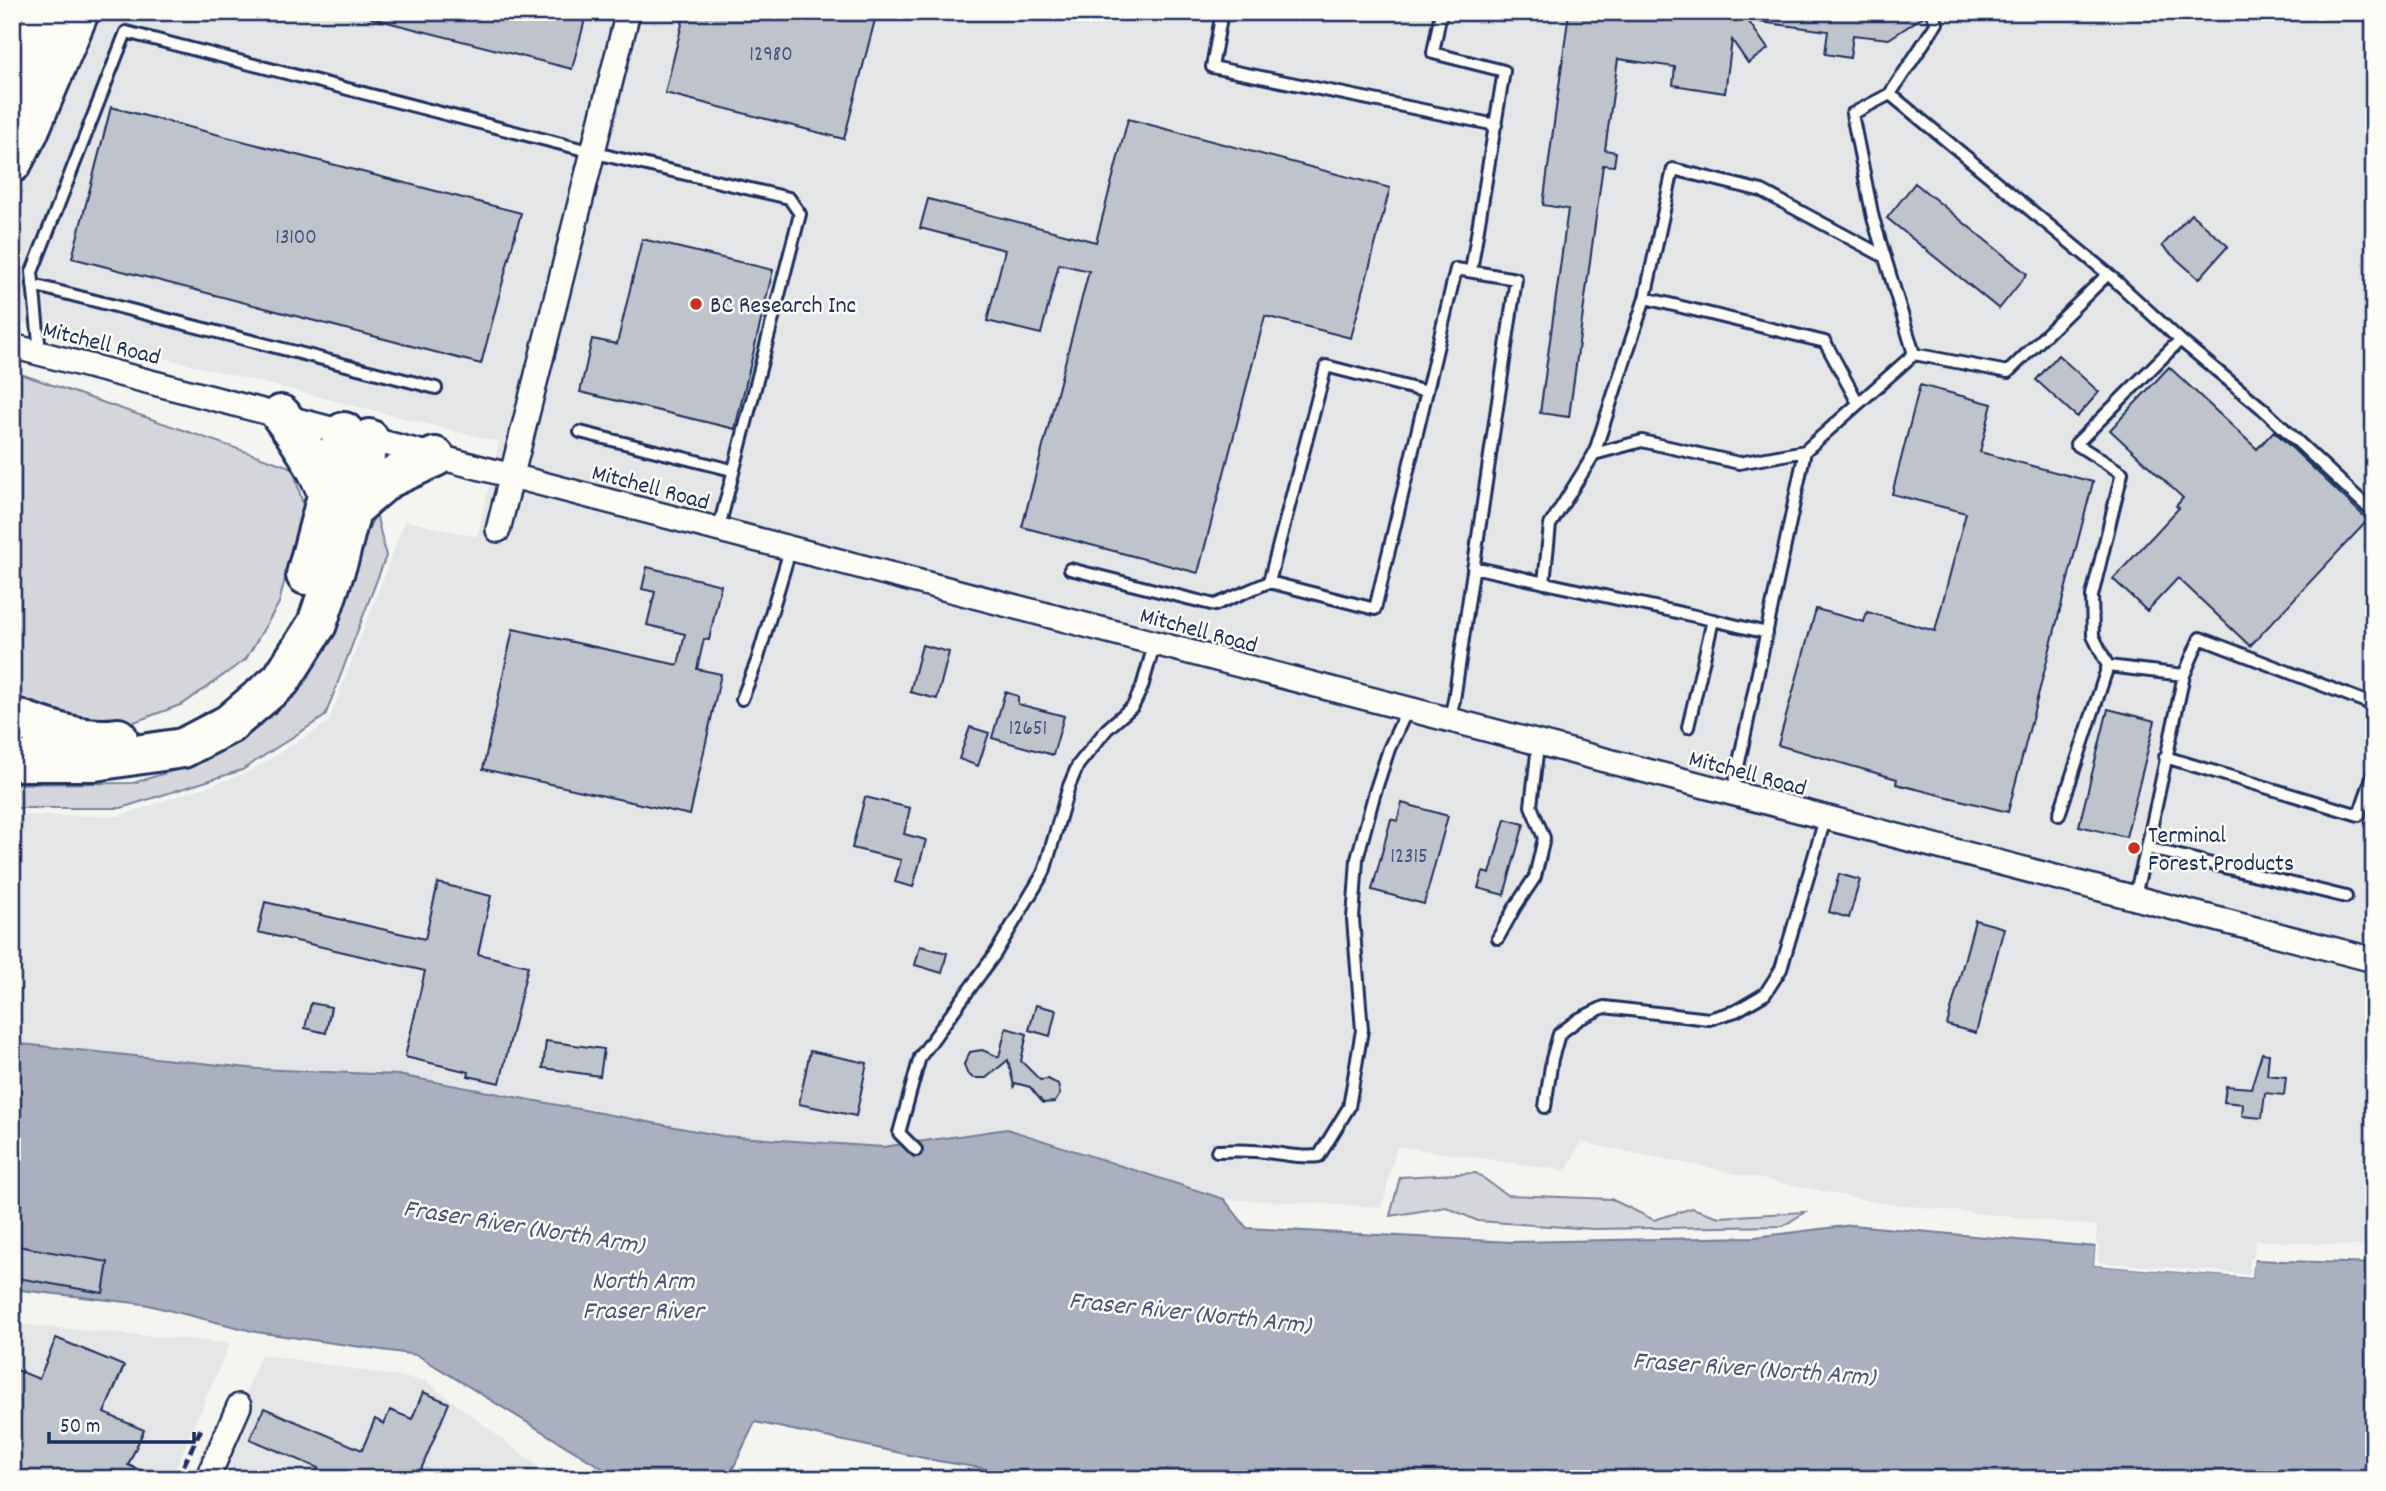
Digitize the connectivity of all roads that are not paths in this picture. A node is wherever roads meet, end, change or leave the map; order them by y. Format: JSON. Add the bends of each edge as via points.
{"nodes":[{"id":1,"x":46,"y":12,"type":"edge"},
{"id":2,"x":79,"y":12,"type":"edge"},
{"id":3,"x":628,"y":12,"type":"edge"},
{"id":4,"x":1222,"y":12,"type":"edge"},
{"id":5,"x":1441,"y":12,"type":"edge"},
{"id":6,"x":1931,"y":12,"type":"edge"},
{"id":7,"x":12,"y":90,"type":"edge"},
{"id":8,"x":1890,"y":94,"type":"junction"},
{"id":9,"x":1496,"y":125,"type":"junction"},
{"id":10,"x":593,"y":152,"type":"junction"},
{"id":11,"x":12,"y":163,"type":"edge"},
{"id":12,"x":1885,"y":257,"type":"junction"},
{"id":13,"x":1471,"y":271,"type":"junction"},
{"id":14,"x":2108,"y":274,"type":"junction"},
{"id":15,"x":33,"y":285,"type":"junction"},
{"id":16,"x":1645,"y":298,"type":"junction"},
{"id":17,"x":2180,"y":340,"type":"junction"},
{"id":18,"x":12,"y":346,"type":"edge"},
{"id":19,"x":40,"y":354,"type":"junction"},
{"id":20,"x":1914,"y":354,"type":"junction"},
{"id":21,"x":436,"y":388,"type":"dead end"},
{"id":22,"x":1427,"y":392,"type":"junction"},
{"id":23,"x":1858,"y":404,"type":"junction"},
{"id":24,"x":281,"y":415,"type":"junction"},
{"id":25,"x":580,"y":432,"type":"dead end"},
{"id":26,"x":356,"y":435,"type":"junction"},
{"id":27,"x":1805,"y":451,"type":"junction"},
{"id":28,"x":1594,"y":454,"type":"junction"},
{"id":29,"x":435,"y":457,"type":"junction"},
{"id":30,"x":732,"y":470,"type":"junction"},
{"id":31,"x":512,"y":475,"type":"junction"},
{"id":32,"x":339,"y":501,"type":"junction"},
{"id":33,"x":2374,"y":513,"type":"edge"},
{"id":34,"x":498,"y":530,"type":"dead end"},
{"id":35,"x":718,"y":531,"type":"junction"},
{"id":36,"x":790,"y":550,"type":"junction"},
{"id":37,"x":1473,"y":567,"type":"junction"},
{"id":38,"x":1070,"y":569,"type":"dead end"},
{"id":39,"x":1269,"y":582,"type":"junction"},
{"id":40,"x":1544,"y":583,"type":"junction"},
{"id":41,"x":1713,"y":620,"type":"junction"},
{"id":42,"x":1767,"y":633,"type":"junction"},
{"id":43,"x":1154,"y":645,"type":"junction"},
{"id":44,"x":2108,"y":666,"type":"junction"},
{"id":45,"x":2184,"y":675,"type":"junction"},
{"id":46,"x":742,"y":699,"type":"dead end"},
{"id":47,"x":2374,"y":705,"type":"edge"},
{"id":48,"x":1406,"y":710,"type":"junction"},
{"id":49,"x":12,"y":717,"type":"edge"},
{"id":50,"x":1449,"y":721,"type":"junction"},
{"id":51,"x":1688,"y":727,"type":"dead end"},
{"id":52,"x":1538,"y":745,"type":"junction"},
{"id":53,"x":2165,"y":757,"type":"junction"},
{"id":54,"x":12,"y":761,"type":"edge"},
{"id":55,"x":2374,"y":772,"type":"edge"},
{"id":56,"x":1732,"y":795,"type":"junction"},
{"id":57,"x":2059,"y":816,"type":"dead end"},
{"id":58,"x":1825,"y":819,"type":"junction"},
{"id":59,"x":2147,"y":848,"type":"junction"},
{"id":60,"x":2346,"y":897,"type":"dead end"},
{"id":61,"x":2134,"y":899,"type":"junction"},
{"id":62,"x":1498,"y":938,"type":"dead end"},
{"id":63,"x":2374,"y":960,"type":"edge"},
{"id":64,"x":1545,"y":1107,"type":"dead end"},
{"id":65,"x":916,"y":1150,"type":"dead end"},
{"id":66,"x":1217,"y":1151,"type":"dead end"},
{"id":67,"x":239,"y":1406,"type":"dead end"},
{"id":68,"x":207,"y":1479,"type":"edge"}],
"edges":[{"from":1,"to":7,"type":"highway"},
{"from":2,"to":11,"type":"highway"},
{"from":3,"to":10,"type":"street"},
{"from":4,"to":9,"type":"lane","via":[[1212,67]]},
{"from":5,"to":9,"type":"lane","via":[[1433,53],[1504,71]]},
{"from":6,"to":8,"type":"lane","via":[[1937,23]]},
{"from":8,"to":12,"type":"lane","via":[[1852,114]]},
{"from":8,"to":14,"type":"lane"},
{"from":9,"to":13,"type":"lane"},
{"from":10,"to":15,"type":"lane","via":[[126,32],[32,272]]},
{"from":10,"to":30,"type":"lane","via":[[789,198],[800,214]]},
{"from":10,"to":31,"type":"street"},
{"from":12,"to":16,"type":"lane","via":[[1762,191],[1673,169]]},
{"from":12,"to":20,"type":"lane"},
{"from":13,"to":22,"type":"lane","via":[[1456,269]]},
{"from":13,"to":37,"type":"lane","via":[[1516,279]]},
{"from":14,"to":17,"type":"lane"},
{"from":14,"to":20,"type":"lane","via":[[2008,372]]},
{"from":15,"to":19,"type":"lane"},
{"from":15,"to":21,"type":"lane"},
{"from":16,"to":23,"type":"lane","via":[[1825,342]]},
{"from":16,"to":28,"type":"lane"},
{"from":17,"to":33,"type":"lane","via":[[2263,409]]},
{"from":17,"to":44,"type":"lane","via":[[2076,444],[2122,473],[2092,596],[2093,636]]},
{"from":18,"to":19,"type":"street","name":"Mitchell Road"},
{"from":19,"to":24,"type":"street","name":"Mitchell Road"},
{"from":20,"to":23,"type":"lane"},
{"from":22,"to":39,"type":"lane","via":[[1326,366]]},
{"from":22,"to":39,"type":"lane","via":[[1375,609]]},
{"from":23,"to":27,"type":"lane"},
{"from":24,"to":26,"type":"street","name":"Mitchell Road"},
{"from":24,"to":32,"type":"highway"},
{"from":25,"to":30,"type":"lane"},
{"from":26,"to":29,"type":"street","name":"Mitchell Road"},
{"from":26,"to":32,"type":"highway"},
{"from":27,"to":28,"type":"lane","via":[[1740,463],[1642,441]]},
{"from":27,"to":42,"type":"lane"},
{"from":28,"to":40,"type":"lane","via":[[1550,525]]},
{"from":29,"to":31,"type":"street","name":"Mitchell Road"},
{"from":29,"to":32,"type":"highway"},
{"from":30,"to":35,"type":"lane"},
{"from":31,"to":34,"type":"street"},
{"from":31,"to":35,"type":"street","name":"Mitchell Road"},
{"from":32,"to":49,"type":"highway","via":[[313,552],[281,639],[264,663],[203,715],[161,732],[108,739],[57,733]]},
{"from":32,"to":54,"type":"highway","via":[[317,624],[281,680],[229,724],[183,748],[95,761]]},
{"from":35,"to":36,"type":"street","name":"Mitchell Road"},
{"from":36,"to":43,"type":"street","name":"Mitchell Road"},
{"from":36,"to":46,"type":"lane"},
{"from":37,"to":40,"type":"lane"},
{"from":37,"to":50,"type":"lane"},
{"from":38,"to":39,"type":"lane","via":[[1215,605]]},
{"from":40,"to":41,"type":"lane"},
{"from":41,"to":42,"type":"lane"},
{"from":41,"to":51,"type":"lane"},
{"from":42,"to":56,"type":"lane"},
{"from":43,"to":48,"type":"street","name":"Mitchell Road"},
{"from":43,"to":65,"type":"lane","via":[[1133,706],[1078,765],[1044,872],[995,954],[920,1057],[899,1133]]},
{"from":44,"to":45,"type":"lane"},
{"from":44,"to":57,"type":"lane"},
{"from":45,"to":47,"type":"lane","via":[[2200,638]]},
{"from":45,"to":53,"type":"lane"},
{"from":48,"to":50,"type":"street","name":"Mitchell Road"},
{"from":48,"to":66,"type":"lane","via":[[1389,749],[1357,859],[1353,919],[1362,1030],[1349,1107],[1318,1156]]},
{"from":50,"to":52,"type":"street","name":"Mitchell Road"},
{"from":52,"to":56,"type":"street","name":"Mitchell Road"},
{"from":52,"to":62,"type":"lane","via":[[1531,806],[1544,838],[1535,877]]},
{"from":53,"to":55,"type":"lane","via":[[2359,815]]},
{"from":53,"to":59,"type":"lane"},
{"from":56,"to":58,"type":"street","name":"Mitchell Road"},
{"from":58,"to":61,"type":"street","name":"Mitchell Road"},
{"from":58,"to":64,"type":"lane","via":[[1781,969],[1765,994],[1710,1019],[1604,1007],[1579,1019],[1559,1034]]},
{"from":59,"to":60,"type":"lane"},
{"from":59,"to":61,"type":"lane"},
{"from":61,"to":63,"type":"street","name":"Mitchell Road"},
{"from":67,"to":68,"type":"street"}]}
